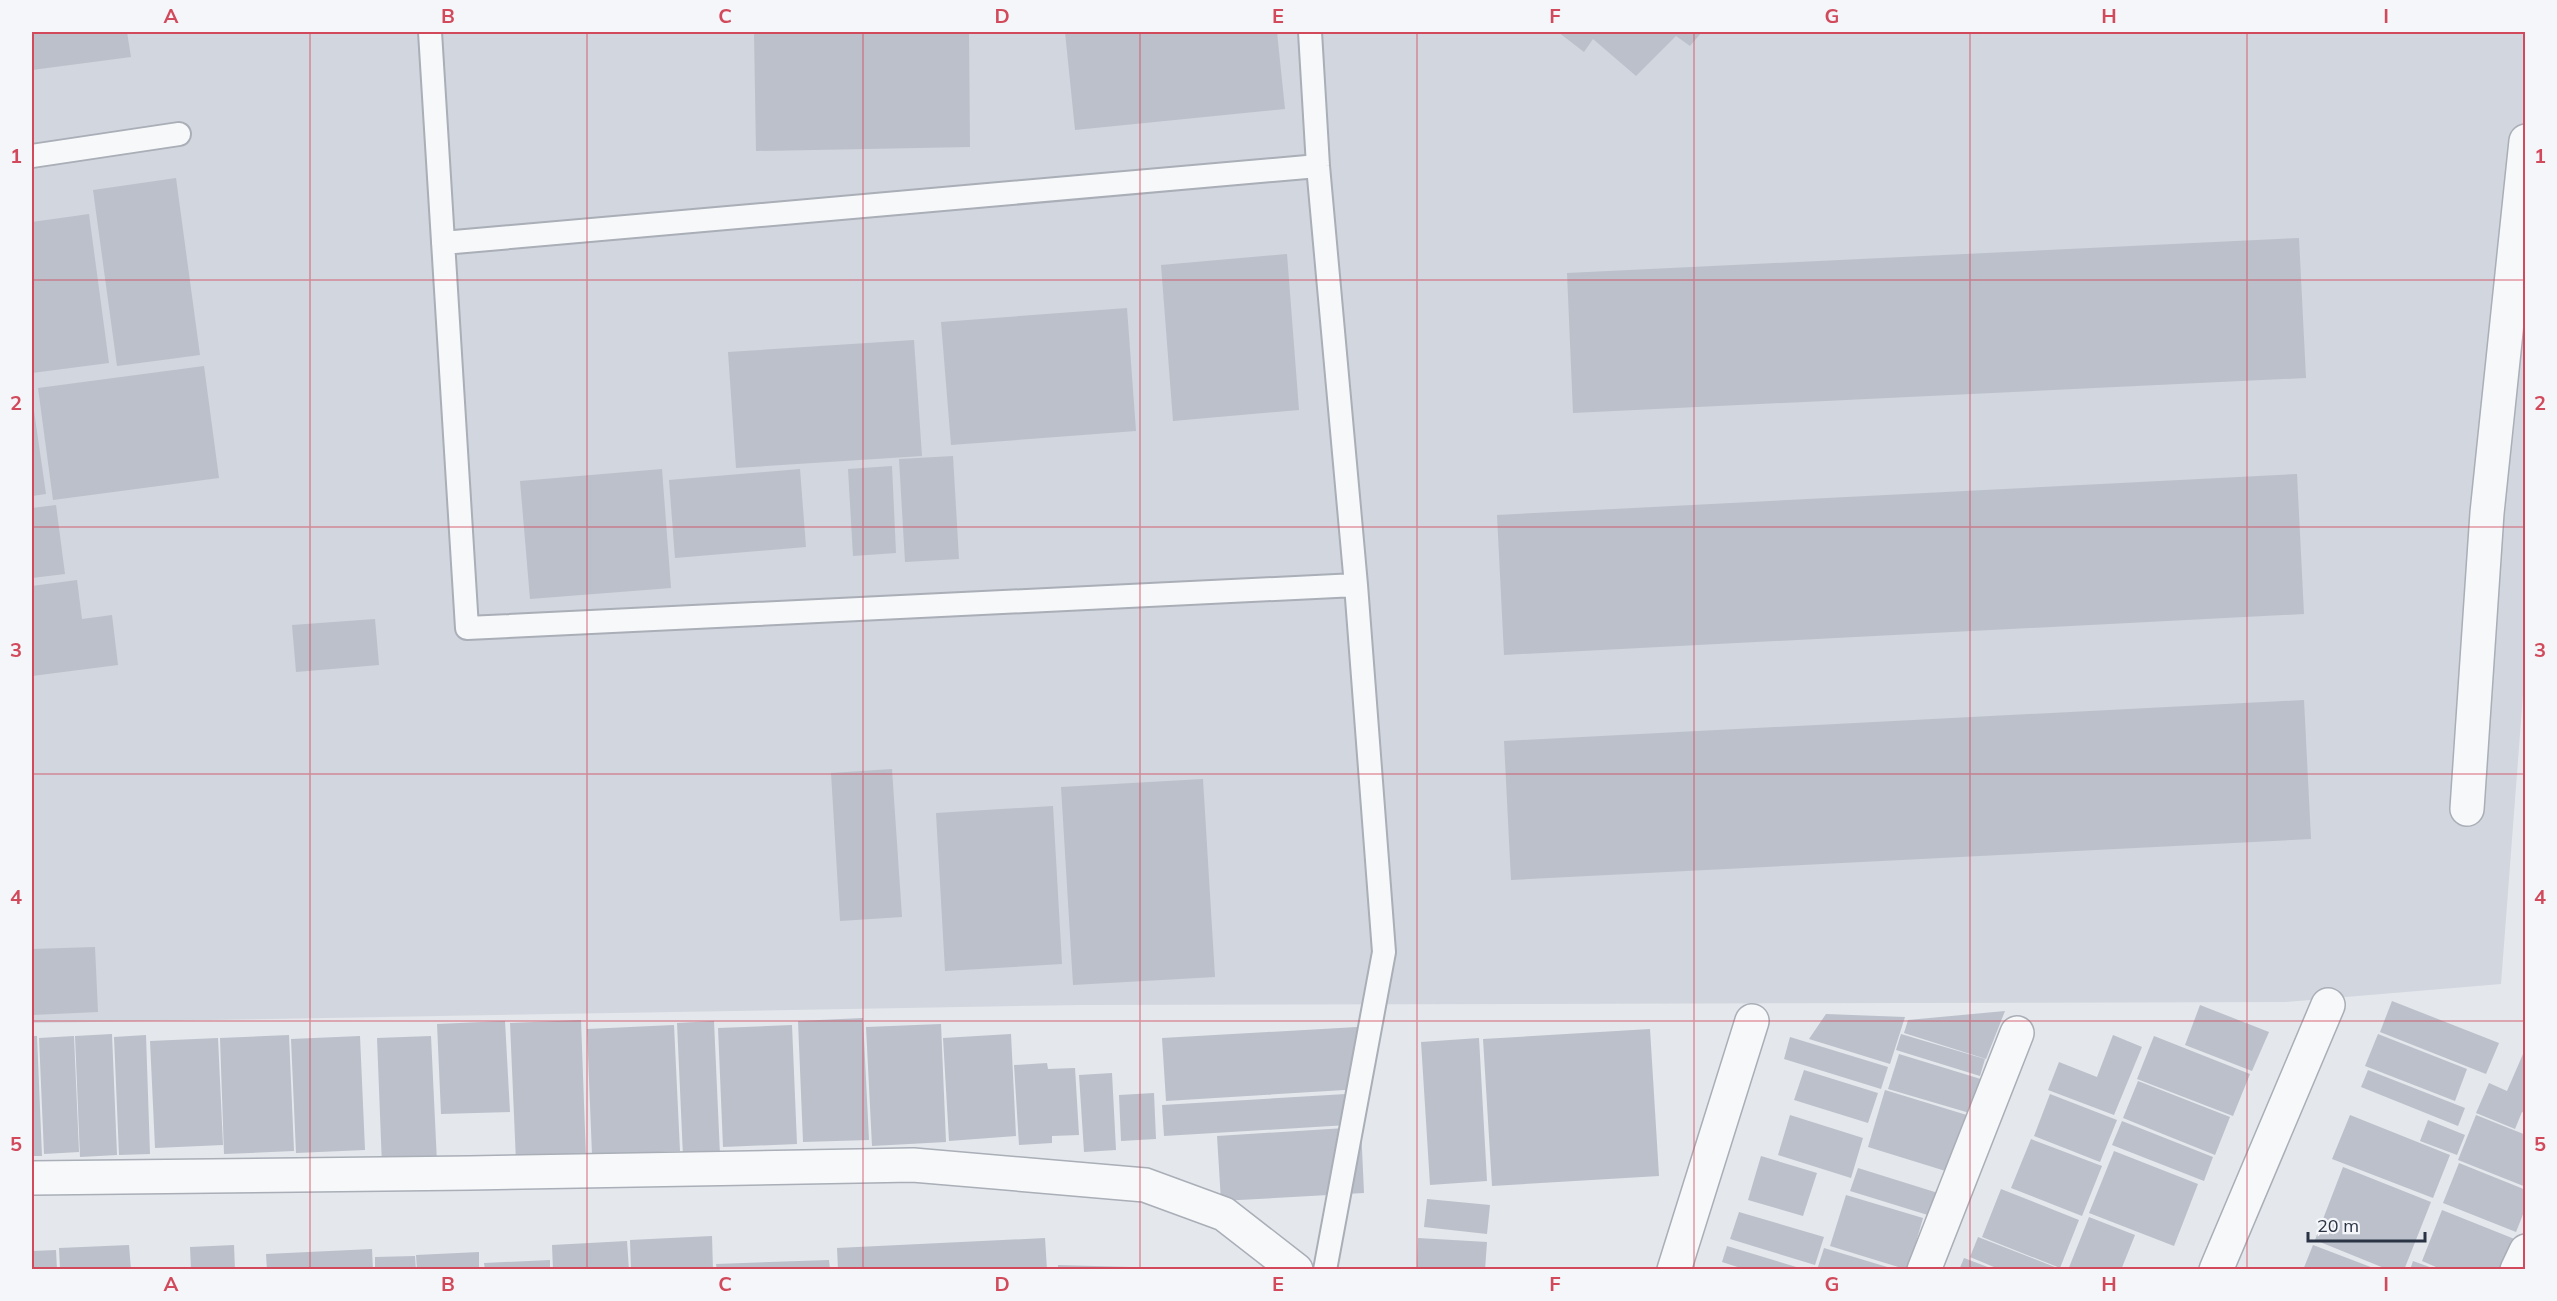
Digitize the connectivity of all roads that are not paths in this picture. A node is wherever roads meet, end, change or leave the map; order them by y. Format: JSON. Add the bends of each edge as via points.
{"nodes":[{"id":1,"x":430,"y":32,"type":"edge"},
{"id":2,"x":1310,"y":32,"type":"edge"},
{"id":3,"x":179,"y":134,"type":"dead end"},
{"id":4,"x":2526,"y":141,"type":"edge"},
{"id":5,"x":32,"y":156,"type":"edge"},
{"id":6,"x":1318,"y":166,"type":"junction"},
{"id":7,"x":443,"y":243,"type":"junction"},
{"id":8,"x":2520,"y":250,"type":"edge"},
{"id":9,"x":1356,"y":585,"type":"junction"},
{"id":10,"x":2467,"y":809,"type":"dead end"},
{"id":11,"x":2328,"y":1005,"type":"dead end"},
{"id":12,"x":1752,"y":1021,"type":"dead end"},
{"id":13,"x":2017,"y":1033,"type":"dead end"},
{"id":14,"x":32,"y":1178,"type":"edge"},
{"id":15,"x":2526,"y":1251,"type":"edge"},
{"id":16,"x":1296,"y":1269,"type":"edge"},
{"id":17,"x":1325,"y":1269,"type":"edge"},
{"id":18,"x":1674,"y":1269,"type":"edge"},
{"id":19,"x":1924,"y":1269,"type":"edge"},
{"id":20,"x":2216,"y":1269,"type":"edge"},
{"id":21,"x":2517,"y":1269,"type":"edge"}],
"edges":[{"from":1,"to":7,"type":"lane"},
{"from":2,"to":6,"type":"lane"},
{"from":3,"to":5,"type":"lane"},
{"from":4,"to":8,"type":"street"},
{"from":6,"to":7,"type":"lane"},
{"from":6,"to":9,"type":"lane"},
{"from":7,"to":9,"type":"lane","via":[[467,628]]},
{"from":8,"to":10,"type":"street","via":[[2487,513]]},
{"from":9,"to":17,"type":"lane","via":[[1384,952]]},
{"from":11,"to":20,"type":"street"},
{"from":12,"to":18,"type":"street"},
{"from":13,"to":19,"type":"street"},
{"from":14,"to":16,"type":"street","via":[[913,1165],[1145,1185],[1224,1214]]},
{"from":15,"to":21,"type":"street"}]}
